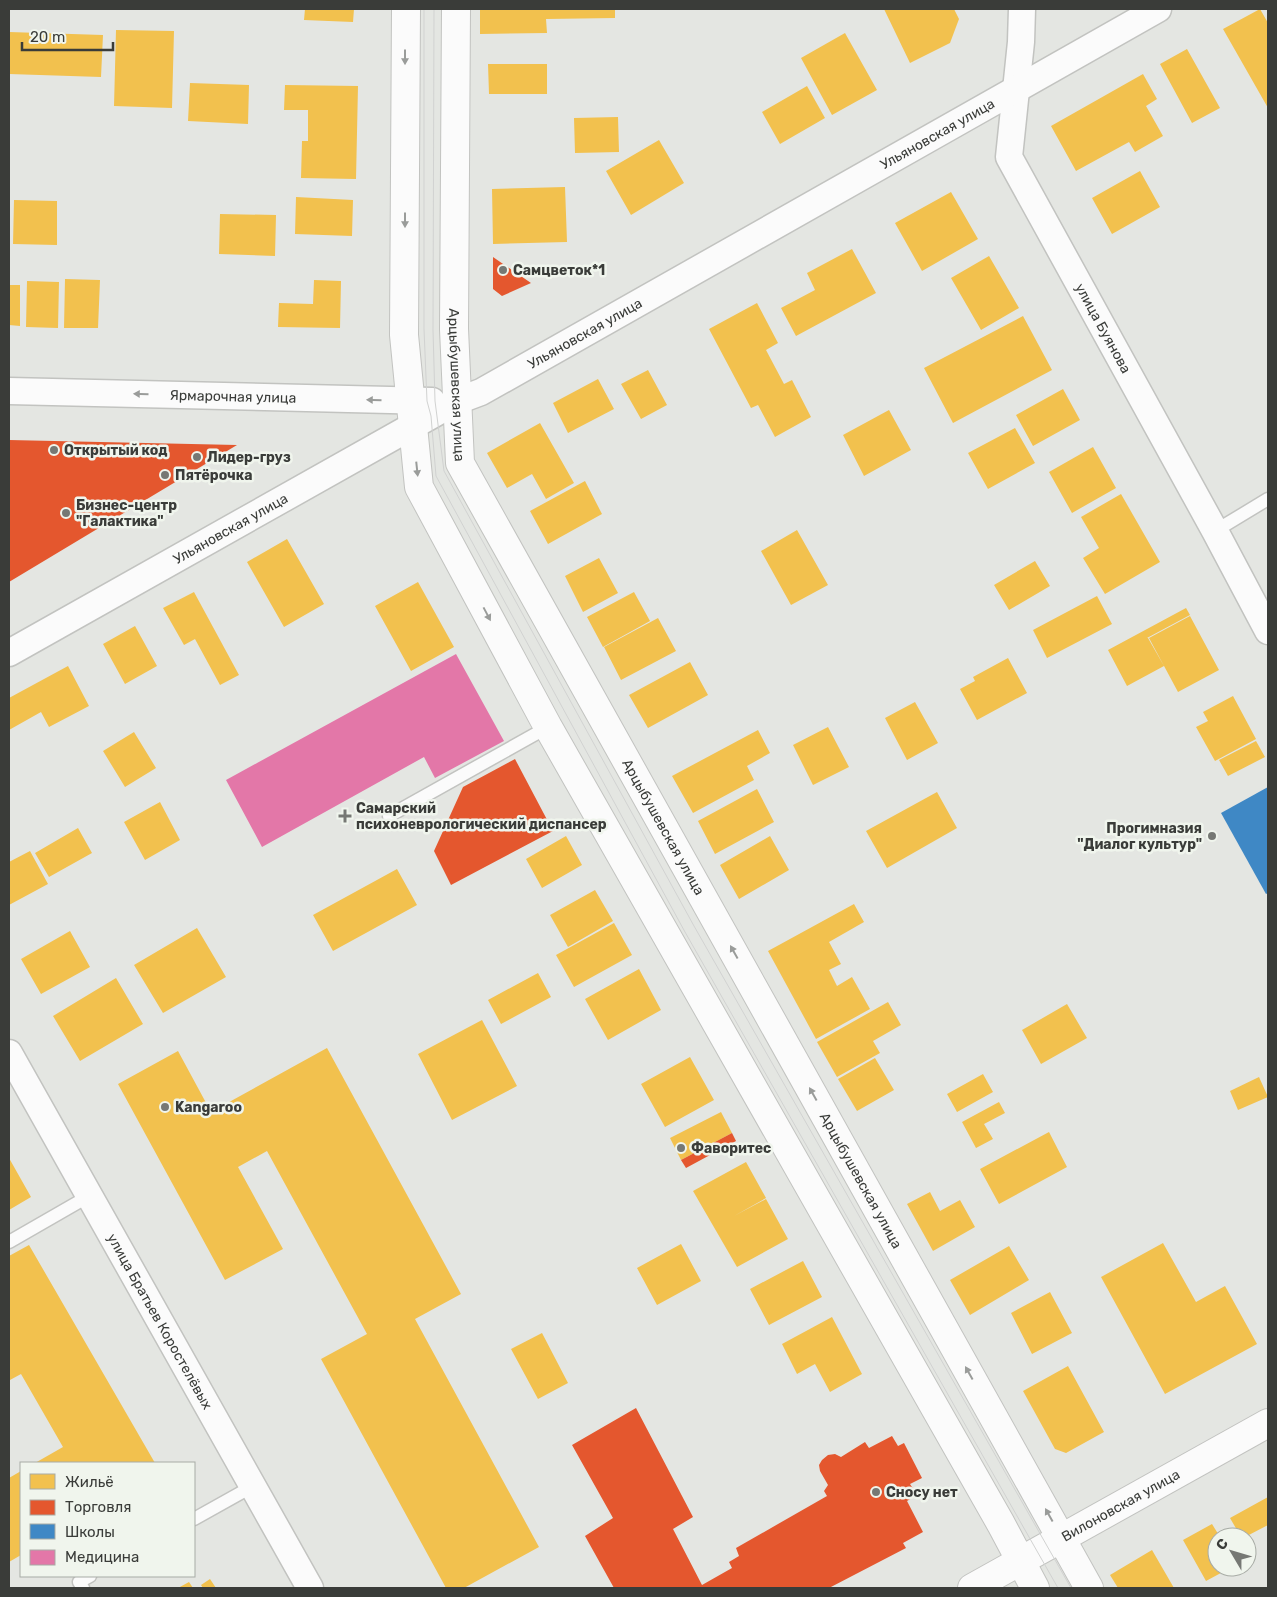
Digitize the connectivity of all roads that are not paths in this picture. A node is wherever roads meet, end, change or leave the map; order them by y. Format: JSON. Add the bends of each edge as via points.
{"nodes":[{"id":1,"x":406,"y":9,"type":"edge"},
{"id":2,"x":456,"y":9,"type":"edge"},
{"id":3,"x":1022,"y":9,"type":"edge"},
{"id":4,"x":1158,"y":9,"type":"edge"},
{"id":5,"x":1016,"y":90,"type":"junction"},
{"id":6,"x":9,"y":391,"type":"edge"},
{"id":7,"x":458,"y":401,"type":"junction"},
{"id":8,"x":411,"y":414,"type":"junction"},
{"id":9,"x":1268,"y":499,"type":"edge"},
{"id":10,"x":1215,"y":531,"type":"junction"},
{"id":11,"x":1268,"y":631,"type":"edge"},
{"id":12,"x":9,"y":653,"type":"edge"},
{"id":13,"x":548,"y":727,"type":"junction"},
{"id":14,"x":389,"y":816,"type":"dead end"},
{"id":15,"x":9,"y":1053,"type":"edge"},
{"id":16,"x":89,"y":1196,"type":"junction"},
{"id":17,"x":9,"y":1242,"type":"edge"},
{"id":18,"x":1268,"y":1423,"type":"edge"},
{"id":19,"x":253,"y":1486,"type":"junction"},
{"id":20,"x":195,"y":1518,"type":"edge"},
{"id":21,"x":1062,"y":1538,"type":"junction"},
{"id":22,"x":1020,"y":1562,"type":"junction"},
{"id":23,"x":88,"y":1577,"type":"edge"},
{"id":24,"x":83,"y":1588,"type":"edge"},
{"id":25,"x":310,"y":1588,"type":"edge"},
{"id":26,"x":972,"y":1588,"type":"edge"},
{"id":27,"x":1035,"y":1588,"type":"edge"},
{"id":28,"x":1089,"y":1588,"type":"edge"}],
"edges":[{"from":1,"to":8,"type":"main road","one_way":true,"via":[[404,335]]},
{"from":2,"to":7,"type":"main road","name":"Арцыбушевская улица","via":[[454,329]]},
{"from":3,"to":5,"type":"street","name":"улица Буянова"},
{"from":4,"to":5,"type":"street","name":"Ульяновская улица"},
{"from":5,"to":7,"type":"street","name":"Ульяновская улица","via":[[481,392]]},
{"from":5,"to":10,"type":"street","name":"улица Буянова","via":[[1010,157]]},
{"from":8,"to":6,"type":"street","name":"Ярмарочная улица","one_way":true},
{"from":7,"to":8,"type":"street","name":"Ярмарочная улица"},
{"from":21,"to":7,"type":"main road","name":"Арцыбушевская улица","one_way":true,"via":[[460,462]]},
{"from":8,"to":12,"type":"street","name":"Ульяновская улица"},
{"from":8,"to":13,"type":"main road","one_way":true,"via":[[418,486]]},
{"from":9,"to":10,"type":"lane"},
{"from":10,"to":11,"type":"street","name":"улица Буянова"},
{"from":13,"to":14,"type":"lane"},
{"from":13,"to":22,"type":"main road"},
{"from":15,"to":16,"type":"street","name":"улица Братьев Коростелёвых"},
{"from":16,"to":17,"type":"lane"},
{"from":16,"to":19,"type":"street","name":"улица Братьев Коростелёвых"},
{"from":18,"to":21,"type":"main road","name":"Вилоновская улица"},
{"from":19,"to":20,"type":"lane"},
{"from":19,"to":25,"type":"street","name":"улица Братьев Коростелёвых"},
{"from":21,"to":22,"type":"main road","name":"Вилоновская улица"},
{"from":21,"to":28,"type":"main road","name":"Арцыбушевская улица"},
{"from":22,"to":26,"type":"main road","name":"Вилоновская улица"},
{"from":22,"to":27,"type":"main road"},
{"from":23,"to":24,"type":"lane","via":[[79,1582]]}]}
